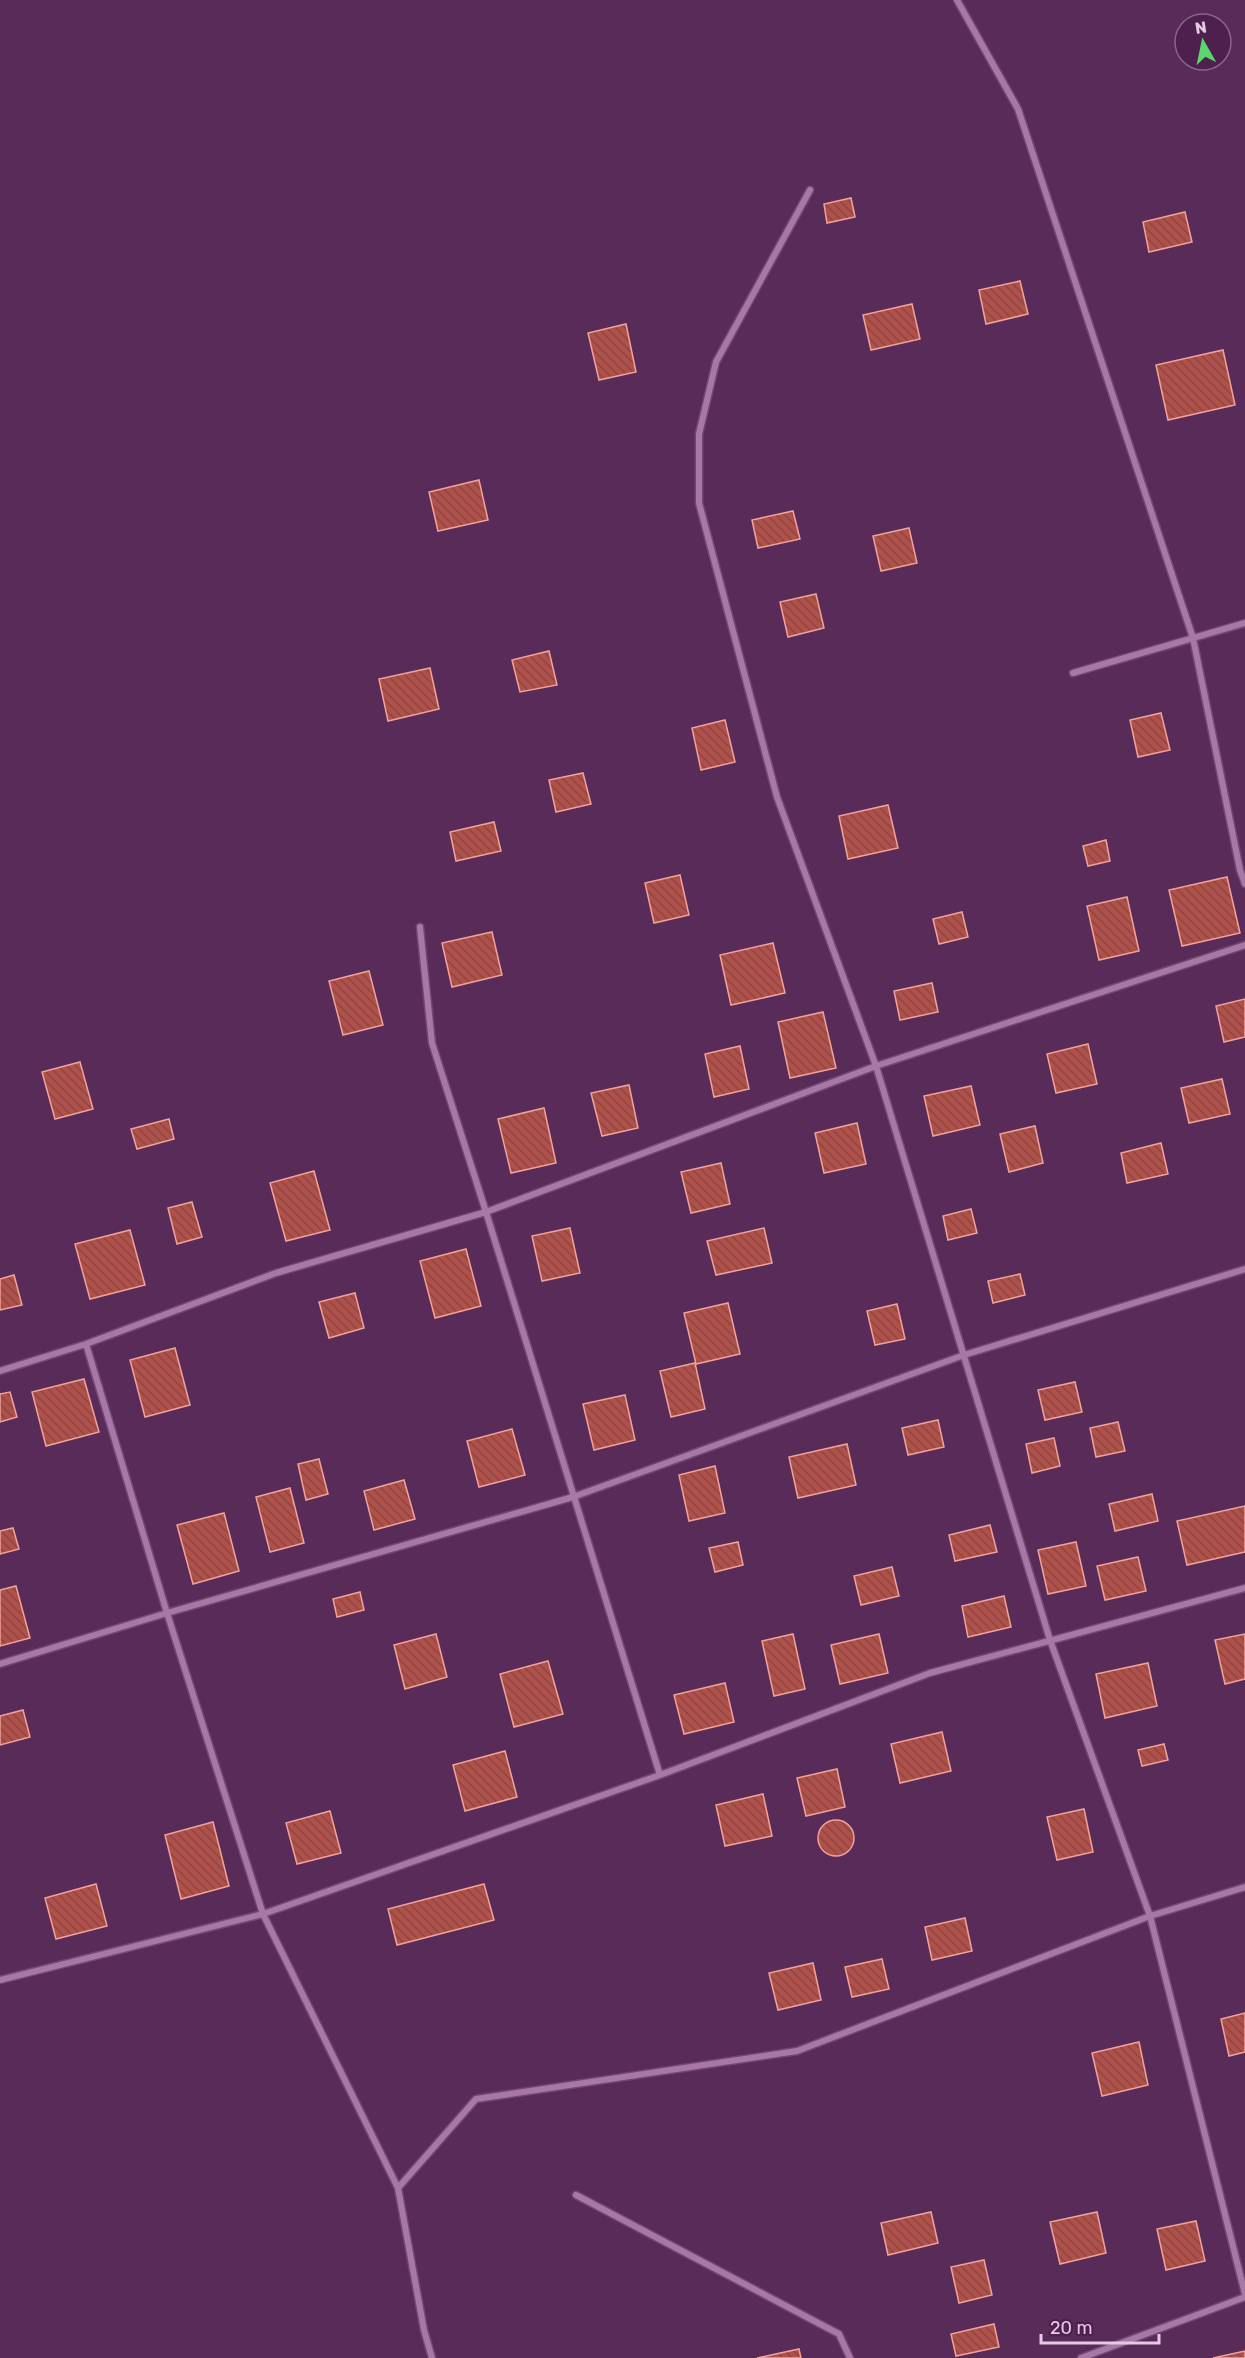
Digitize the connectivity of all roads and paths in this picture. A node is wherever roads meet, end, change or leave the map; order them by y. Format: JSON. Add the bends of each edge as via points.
{"nodes":[{"id":1,"x":957,"y":0,"type":"edge"},
{"id":2,"x":810,"y":190,"type":"dead end"},
{"id":3,"x":1245,"y":623,"type":"edge"},
{"id":4,"x":1193,"y":638,"type":"junction"},
{"id":5,"x":1073,"y":673,"type":"dead end"},
{"id":6,"x":1245,"y":884,"type":"edge"},
{"id":7,"x":420,"y":927,"type":"dead end"},
{"id":8,"x":1245,"y":945,"type":"edge"},
{"id":9,"x":876,"y":1066,"type":"junction"},
{"id":10,"x":486,"y":1212,"type":"junction"},
{"id":11,"x":1245,"y":1269,"type":"edge"},
{"id":12,"x":86,"y":1344,"type":"junction"},
{"id":13,"x":964,"y":1355,"type":"junction"},
{"id":14,"x":0,"y":1371,"type":"edge"},
{"id":15,"x":573,"y":1497,"type":"junction"},
{"id":16,"x":1245,"y":1588,"type":"edge"},
{"id":17,"x":167,"y":1613,"type":"junction"},
{"id":18,"x":1050,"y":1640,"type":"junction"},
{"id":19,"x":0,"y":1664,"type":"edge"},
{"id":20,"x":660,"y":1775,"type":"junction"},
{"id":21,"x":1245,"y":1887,"type":"edge"},
{"id":22,"x":263,"y":1914,"type":"junction"},
{"id":23,"x":1150,"y":1916,"type":"junction"},
{"id":24,"x":0,"y":1980,"type":"edge"},
{"id":25,"x":398,"y":2188,"type":"junction"},
{"id":26,"x":576,"y":2195,"type":"dead end"},
{"id":27,"x":1245,"y":2296,"type":"edge"},
{"id":28,"x":432,"y":2358,"type":"edge"},
{"id":29,"x":850,"y":2358,"type":"edge"},
{"id":30,"x":1081,"y":2358,"type":"edge"}],
"edges":[{"from":1,"to":4,"type":"street","via":[[1018,109]]},
{"from":2,"to":9,"type":"street","via":[[716,362],[699,434],[699,503],[777,797]]},
{"from":3,"to":4,"type":"street"},
{"from":4,"to":5,"type":"street"},
{"from":4,"to":6,"type":"street"},
{"from":7,"to":10,"type":"street","via":[[432,1043]]},
{"from":8,"to":9,"type":"street"},
{"from":9,"to":10,"type":"street"},
{"from":9,"to":13,"type":"street"},
{"from":10,"to":12,"type":"street","via":[[276,1273]]},
{"from":10,"to":15,"type":"street"},
{"from":11,"to":13,"type":"street"},
{"from":12,"to":14,"type":"street"},
{"from":12,"to":17,"type":"street"},
{"from":13,"to":15,"type":"street"},
{"from":13,"to":18,"type":"street"},
{"from":15,"to":17,"type":"street"},
{"from":15,"to":20,"type":"street"},
{"from":16,"to":18,"type":"street"},
{"from":17,"to":19,"type":"street"},
{"from":17,"to":22,"type":"street"},
{"from":18,"to":20,"type":"street","via":[[930,1673]]},
{"from":18,"to":23,"type":"street"},
{"from":20,"to":22,"type":"street"},
{"from":21,"to":23,"type":"street"},
{"from":22,"to":24,"type":"street"},
{"from":22,"to":25,"type":"street"},
{"from":23,"to":25,"type":"street","via":[[797,2051],[476,2099]]},
{"from":23,"to":27,"type":"street"},
{"from":25,"to":28,"type":"street"},
{"from":26,"to":29,"type":"street","via":[[839,2334]]},
{"from":27,"to":30,"type":"street"}]}
